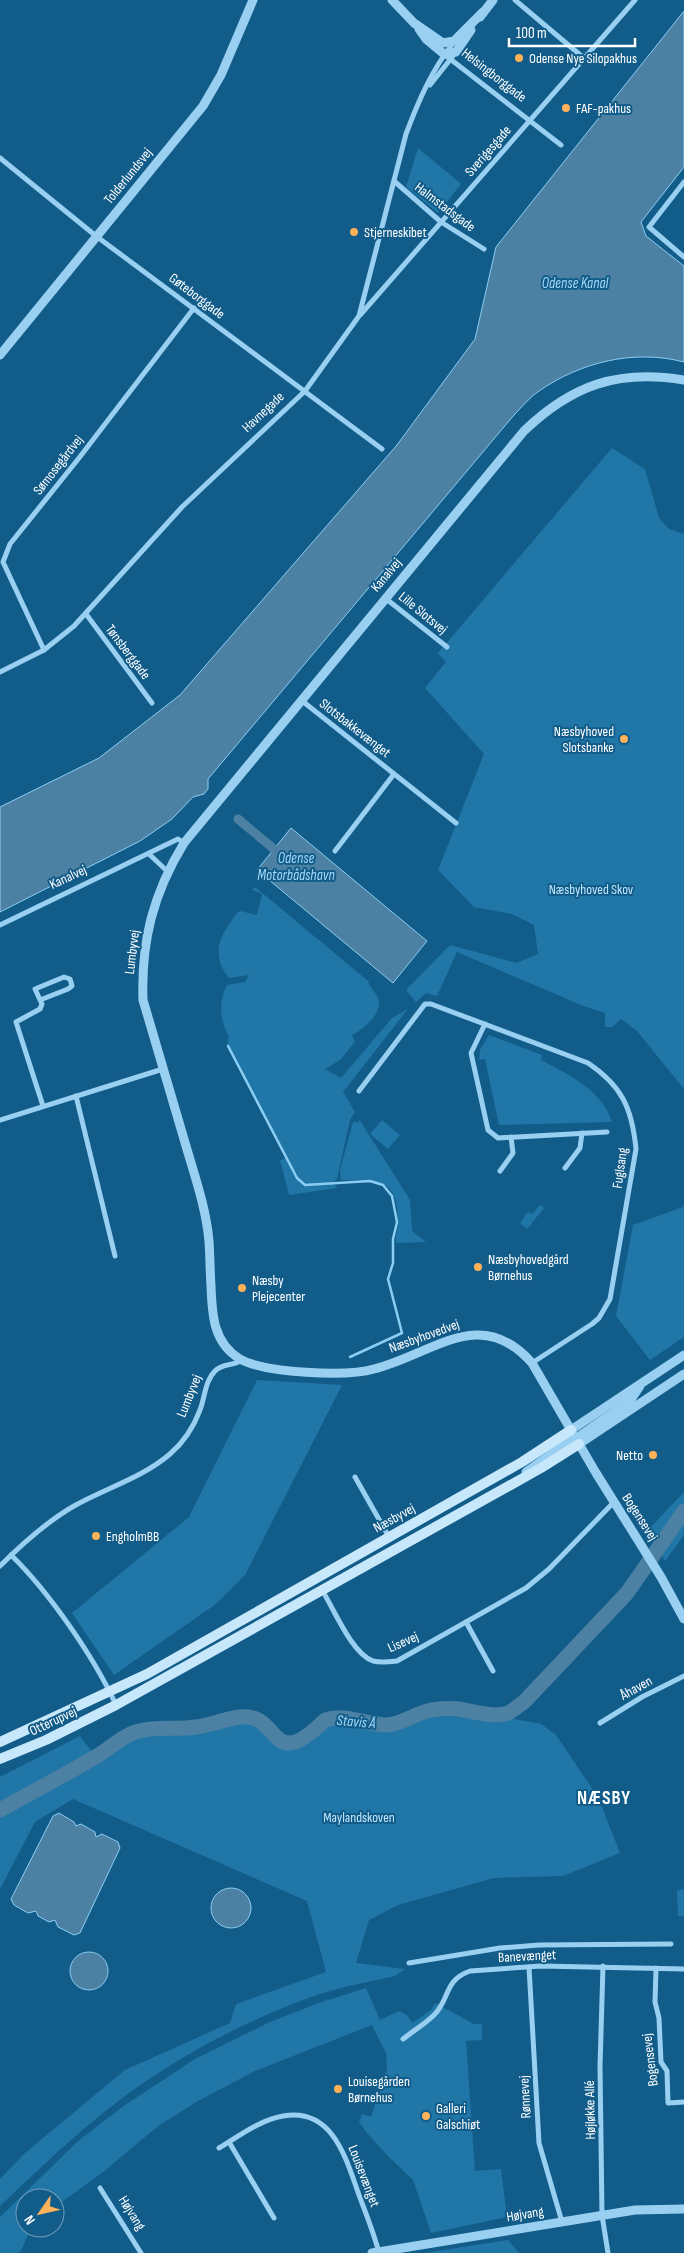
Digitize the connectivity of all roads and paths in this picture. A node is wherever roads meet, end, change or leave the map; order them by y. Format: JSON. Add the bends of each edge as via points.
{"nodes":[{"id":1,"x":253,"y":0,"type":"edge"},
{"id":2,"x":392,"y":0,"type":"edge"},
{"id":3,"x":493,"y":0,"type":"edge"},
{"id":4,"x":515,"y":0,"type":"edge"},
{"id":5,"x":634,"y":0,"type":"edge"},
{"id":6,"x":450,"y":51,"type":"junction"},
{"id":7,"x":585,"y":59,"type":"junction"},
{"id":8,"x":425,"y":91,"type":"junction"},
{"id":9,"x":529,"y":120,"type":"junction"},
{"id":10,"x":561,"y":145,"type":"dead end"},
{"id":11,"x":0,"y":158,"type":"edge"},
{"id":12,"x":394,"y":181,"type":"junction"},
{"id":13,"x":684,"y":182,"type":"edge"},
{"id":14,"x":441,"y":222,"type":"junction"},
{"id":15,"x":96,"y":236,"type":"junction"},
{"id":16,"x":484,"y":249,"type":"dead end"},
{"id":17,"x":684,"y":257,"type":"edge"},
{"id":18,"x":194,"y":308,"type":"junction"},
{"id":19,"x":359,"y":316,"type":"junction"},
{"id":20,"x":0,"y":355,"type":"edge"},
{"id":21,"x":684,"y":380,"type":"edge"},
{"id":22,"x":305,"y":391,"type":"junction"},
{"id":23,"x":382,"y":449,"type":"dead end"},
{"id":24,"x":385,"y":598,"type":"junction"},
{"id":25,"x":86,"y":614,"type":"junction"},
{"id":26,"x":447,"y":647,"type":"dead end"},
{"id":27,"x":44,"y":650,"type":"junction"},
{"id":28,"x":0,"y":672,"type":"edge"},
{"id":29,"x":301,"y":700,"type":"junction"},
{"id":30,"x":152,"y":702,"type":"dead end"},
{"id":31,"x":394,"y":774,"type":"junction"},
{"id":32,"x":456,"y":823,"type":"dead end"},
{"id":33,"x":184,"y":844,"type":"junction"},
{"id":34,"x":336,"y":851,"type":"dead end"},
{"id":35,"x":149,"y":854,"type":"junction"},
{"id":36,"x":167,"y":870,"type":"junction"},
{"id":37,"x":0,"y":925,"type":"edge"},
{"id":38,"x":40,"y":1000,"type":"junction"},
{"id":39,"x":485,"y":1024,"type":"junction"},
{"id":40,"x":163,"y":1069,"type":"junction"},
{"id":41,"x":360,"y":1091,"type":"dead end"},
{"id":42,"x":76,"y":1096,"type":"junction"},
{"id":43,"x":43,"y":1106,"type":"junction"},
{"id":44,"x":0,"y":1120,"type":"edge"},
{"id":45,"x":607,"y":1132,"type":"dead end"},
{"id":46,"x":582,"y":1133,"type":"junction"},
{"id":47,"x":511,"y":1137,"type":"junction"},
{"id":48,"x":565,"y":1168,"type":"dead end"},
{"id":49,"x":500,"y":1171,"type":"dead end"},
{"id":50,"x":116,"y":1256,"type":"dead end"},
{"id":51,"x":684,"y":1355,"type":"edge"},
{"id":52,"x":242,"y":1360,"type":"junction"},
{"id":53,"x":532,"y":1363,"type":"junction"},
{"id":54,"x":684,"y":1374,"type":"edge"},
{"id":55,"x":642,"y":1383,"type":"junction"},
{"id":56,"x":570,"y":1430,"type":"junction"},
{"id":57,"x":578,"y":1444,"type":"junction"},
{"id":58,"x":355,"y":1477,"type":"dead end"},
{"id":59,"x":514,"y":1482,"type":"junction"},
{"id":60,"x":614,"y":1502,"type":"junction"},
{"id":61,"x":389,"y":1537,"type":"junction"},
{"id":62,"x":11,"y":1555,"type":"junction"},
{"id":63,"x":0,"y":1566,"type":"edge"},
{"id":64,"x":322,"y":1589,"type":"junction"},
{"id":65,"x":684,"y":1619,"type":"edge"},
{"id":66,"x":466,"y":1622,"type":"junction"},
{"id":67,"x":493,"y":1671,"type":"dead end"},
{"id":68,"x":684,"y":1676,"type":"edge"},
{"id":69,"x":110,"y":1692,"type":"junction"},
{"id":70,"x":116,"y":1705,"type":"junction"},
{"id":71,"x":600,"y":1723,"type":"dead end"},
{"id":72,"x":0,"y":1742,"type":"edge"},
{"id":73,"x":0,"y":1759,"type":"edge"},
{"id":74,"x":671,"y":1944,"type":"dead end"},
{"id":75,"x":409,"y":1963,"type":"dead end"},
{"id":76,"x":603,"y":1966,"type":"junction"},
{"id":77,"x":529,"y":1967,"type":"junction"},
{"id":78,"x":656,"y":1968,"type":"junction"},
{"id":79,"x":684,"y":1968,"type":"edge"},
{"id":80,"x":403,"y":2039,"type":"dead end"},
{"id":81,"x":684,"y":2102,"type":"edge"},
{"id":82,"x":229,"y":2142,"type":"junction"},
{"id":83,"x":219,"y":2148,"type":"dead end"},
{"id":84,"x":100,"y":2188,"type":"dead end"},
{"id":85,"x":684,"y":2209,"type":"edge"},
{"id":86,"x":602,"y":2215,"type":"junction"},
{"id":87,"x":274,"y":2218,"type":"dead end"},
{"id":88,"x":562,"y":2222,"type":"junction"},
{"id":89,"x":141,"y":2253,"type":"edge"},
{"id":90,"x":377,"y":2253,"type":"edge"},
{"id":91,"x":608,"y":2253,"type":"edge"}],
"edges":[{"from":1,"to":15,"type":"street","name":"Tolderlundsvej","via":[[221,75],[203,106]]},
{"from":2,"to":6,"type":"street","name":"Helsingborggade","via":[[426,39]]},
{"from":3,"to":6,"type":"street","name":"Havnegade"},
{"from":4,"to":7,"type":"street"},
{"from":5,"to":7,"type":"street","name":"Sverigesgade"},
{"from":6,"to":8,"type":"street","name":"Havnegade"},
{"from":6,"to":8,"type":"street","name":"Havnegade","via":[[447,65]]},
{"from":6,"to":9,"type":"street","name":"Helsingborggade"},
{"from":7,"to":9,"type":"street","name":"Sverigesgade"},
{"from":8,"to":12,"type":"street","name":"Havnegade","via":[[406,134]]},
{"from":9,"to":10,"type":"street","name":"Helsingborggade"},
{"from":9,"to":14,"type":"street","name":"Sverigesgade"},
{"from":11,"to":15,"type":"street","name":"Gøteborggade"},
{"from":12,"to":14,"type":"street","name":"Halmstadsgade"},
{"from":12,"to":19,"type":"street","name":"Havnegade"},
{"from":13,"to":17,"type":"street","via":[[649,227]]},
{"from":14,"to":16,"type":"street","name":"Halmstadsgade"},
{"from":14,"to":19,"type":"street","name":"Sverigesgade"},
{"from":15,"to":18,"type":"street","name":"Gøteborggade"},
{"from":15,"to":20,"type":"street","name":"Tolderlundsvej"},
{"from":18,"to":22,"type":"street","name":"Gøteborggade"},
{"from":18,"to":27,"type":"street","name":"Sømosegårdvej","via":[[10,544],[3,562]]},
{"from":19,"to":22,"type":"street","name":"Havnegade"},
{"from":21,"to":24,"type":"street","name":"Kanalvej","via":[[648,376],[609,380],[587,387],[553,405],[524,430]]},
{"from":22,"to":23,"type":"street","name":"Gøteborggade"},
{"from":22,"to":25,"type":"street","name":"Havnegade","via":[[182,508]]},
{"from":24,"to":26,"type":"street","name":"Lille Slotsvej"},
{"from":24,"to":29,"type":"street","name":"Kanalvej"},
{"from":25,"to":27,"type":"street","name":"Havnegade"},
{"from":25,"to":30,"type":"street","name":"Tønsberggade"},
{"from":27,"to":28,"type":"street","name":"Havnegade"},
{"from":29,"to":31,"type":"street","name":"Slotsbakkevænget"},
{"from":29,"to":33,"type":"street","name":"Kanalvej"},
{"from":31,"to":32,"type":"street","name":"Slotsbakkevænget"},
{"from":31,"to":34,"type":"street","name":"Slotsbakkevænget"},
{"from":33,"to":35,"type":"street","name":"Kanalvej","via":[[178,839]]},
{"from":33,"to":36,"type":"street","name":"Lumbyvej"},
{"from":35,"to":36,"type":"street"},
{"from":35,"to":37,"type":"street","name":"Kanalvej"},
{"from":36,"to":40,"type":"street","name":"Lumbyvej","via":[[152,913],[142,969],[143,1000]]},
{"from":38,"to":38,"type":"street","via":[[36,989],[64,977],[70,979],[72,986],[68,989]]},
{"from":38,"to":43,"type":"street","via":[[40,1009],[16,1022]]},
{"from":39,"to":41,"type":"street","name":"Fuglsang","via":[[425,1004]]},
{"from":39,"to":47,"type":"street","name":"Fuglsang","via":[[472,1053],[488,1130],[498,1138]]},
{"from":39,"to":53,"type":"street","name":"Fuglsang","via":[[588,1063],[617,1087],[634,1126],[636,1149],[610,1300],[592,1324]]},
{"from":40,"to":42,"type":"street"},
{"from":40,"to":52,"type":"street","name":"Lumbyvej","via":[[203,1204],[216,1331],[232,1353]]},
{"from":42,"to":43,"type":"street"},
{"from":42,"to":50,"type":"street"},
{"from":43,"to":44,"type":"street"},
{"from":45,"to":46,"type":"street","name":"Fuglsang"},
{"from":46,"to":47,"type":"street","name":"Fuglsang"},
{"from":46,"to":48,"type":"street","via":[[580,1148]]},
{"from":47,"to":49,"type":"street","via":[[513,1153]]},
{"from":51,"to":55,"type":"street","name":"Næsbyvej"},
{"from":52,"to":53,"type":"street","name":"Næsbyhovedvej","via":[[262,1367],[357,1373],[472,1334],[507,1341]]},
{"from":52,"to":62,"type":"street","name":"Lumbyvej","via":[[216,1370],[209,1379],[193,1426],[172,1452],[142,1474],[73,1507],[37,1531]]},
{"from":53,"to":56,"type":"street","name":"Næsbyhovedvej"},
{"from":54,"to":57,"type":"street","name":"Næsbyvej"},
{"from":55,"to":56,"type":"street","name":"Næsbyvej"},
{"from":55,"to":57,"type":"street","via":[[630,1401],[581,1435]]},
{"from":56,"to":57,"type":"street","name":"Bogensevej"},
{"from":56,"to":59,"type":"street","via":[[570,1441]]},
{"from":56,"to":61,"type":"main road","name":"Næsbyvej","via":[[522,1462]]},
{"from":57,"to":59,"type":"main road","name":"Næsbyvej"},
{"from":57,"to":60,"type":"street","name":"Bogensevej"},
{"from":58,"to":61,"type":"street"},
{"from":59,"to":64,"type":"main road","name":"Næsbyvej"},
{"from":60,"to":65,"type":"street","name":"Bogensevej","via":[[662,1577]]},
{"from":60,"to":66,"type":"street","name":"Lisevej","via":[[526,1588]]},
{"from":61,"to":69,"type":"main road","name":"Næsbyvej"},
{"from":62,"to":63,"type":"street","name":"Lumbyvej"},
{"from":62,"to":69,"type":"street","via":[[57,1611]]},
{"from":64,"to":66,"type":"street","name":"Lisevej","via":[[355,1647],[373,1661],[397,1661]]},
{"from":64,"to":70,"type":"main road","name":"Næsbyvej"},
{"from":66,"to":67,"type":"street"},
{"from":68,"to":71,"type":"street","name":"Åhaven","via":[[642,1696]]},
{"from":69,"to":70,"type":"street"},
{"from":69,"to":72,"type":"main road","name":"Otterupvej"},
{"from":70,"to":73,"type":"main road","name":"Otterupvej"},
{"from":74,"to":75,"type":"street","name":"Banevænget","via":[[538,1944]]},
{"from":76,"to":77,"type":"street","name":"Banevænget"},
{"from":76,"to":78,"type":"street","name":"Banevænget"},
{"from":76,"to":86,"type":"street","name":"Højløkke Allé","via":[[600,2066]]},
{"from":77,"to":80,"type":"street","name":"Banevænget","via":[[460,1974],[435,2014]]},
{"from":77,"to":88,"type":"street","name":"Rønnevej","via":[[540,2143]]},
{"from":78,"to":79,"type":"street","name":"Banevænget"},
{"from":78,"to":81,"type":"street","name":"Bogensevej","via":[[655,2002],[661,2062],[667,2072],[668,2103]]},
{"from":82,"to":83,"type":"street","name":"Louisevænget"},
{"from":82,"to":87,"type":"street"},
{"from":82,"to":90,"type":"street","name":"Louisevænget","via":[[266,2121],[284,2116],[315,2120],[328,2130],[343,2150]]},
{"from":84,"to":89,"type":"street","name":"Højvang"},
{"from":85,"to":86,"type":"street","name":"Højvang","via":[[635,2210]]},
{"from":86,"to":88,"type":"street","name":"Højvang"},
{"from":86,"to":91,"type":"street","name":"Højløkke Allé"},
{"from":88,"to":90,"type":"street","name":"Højvang"}]}
